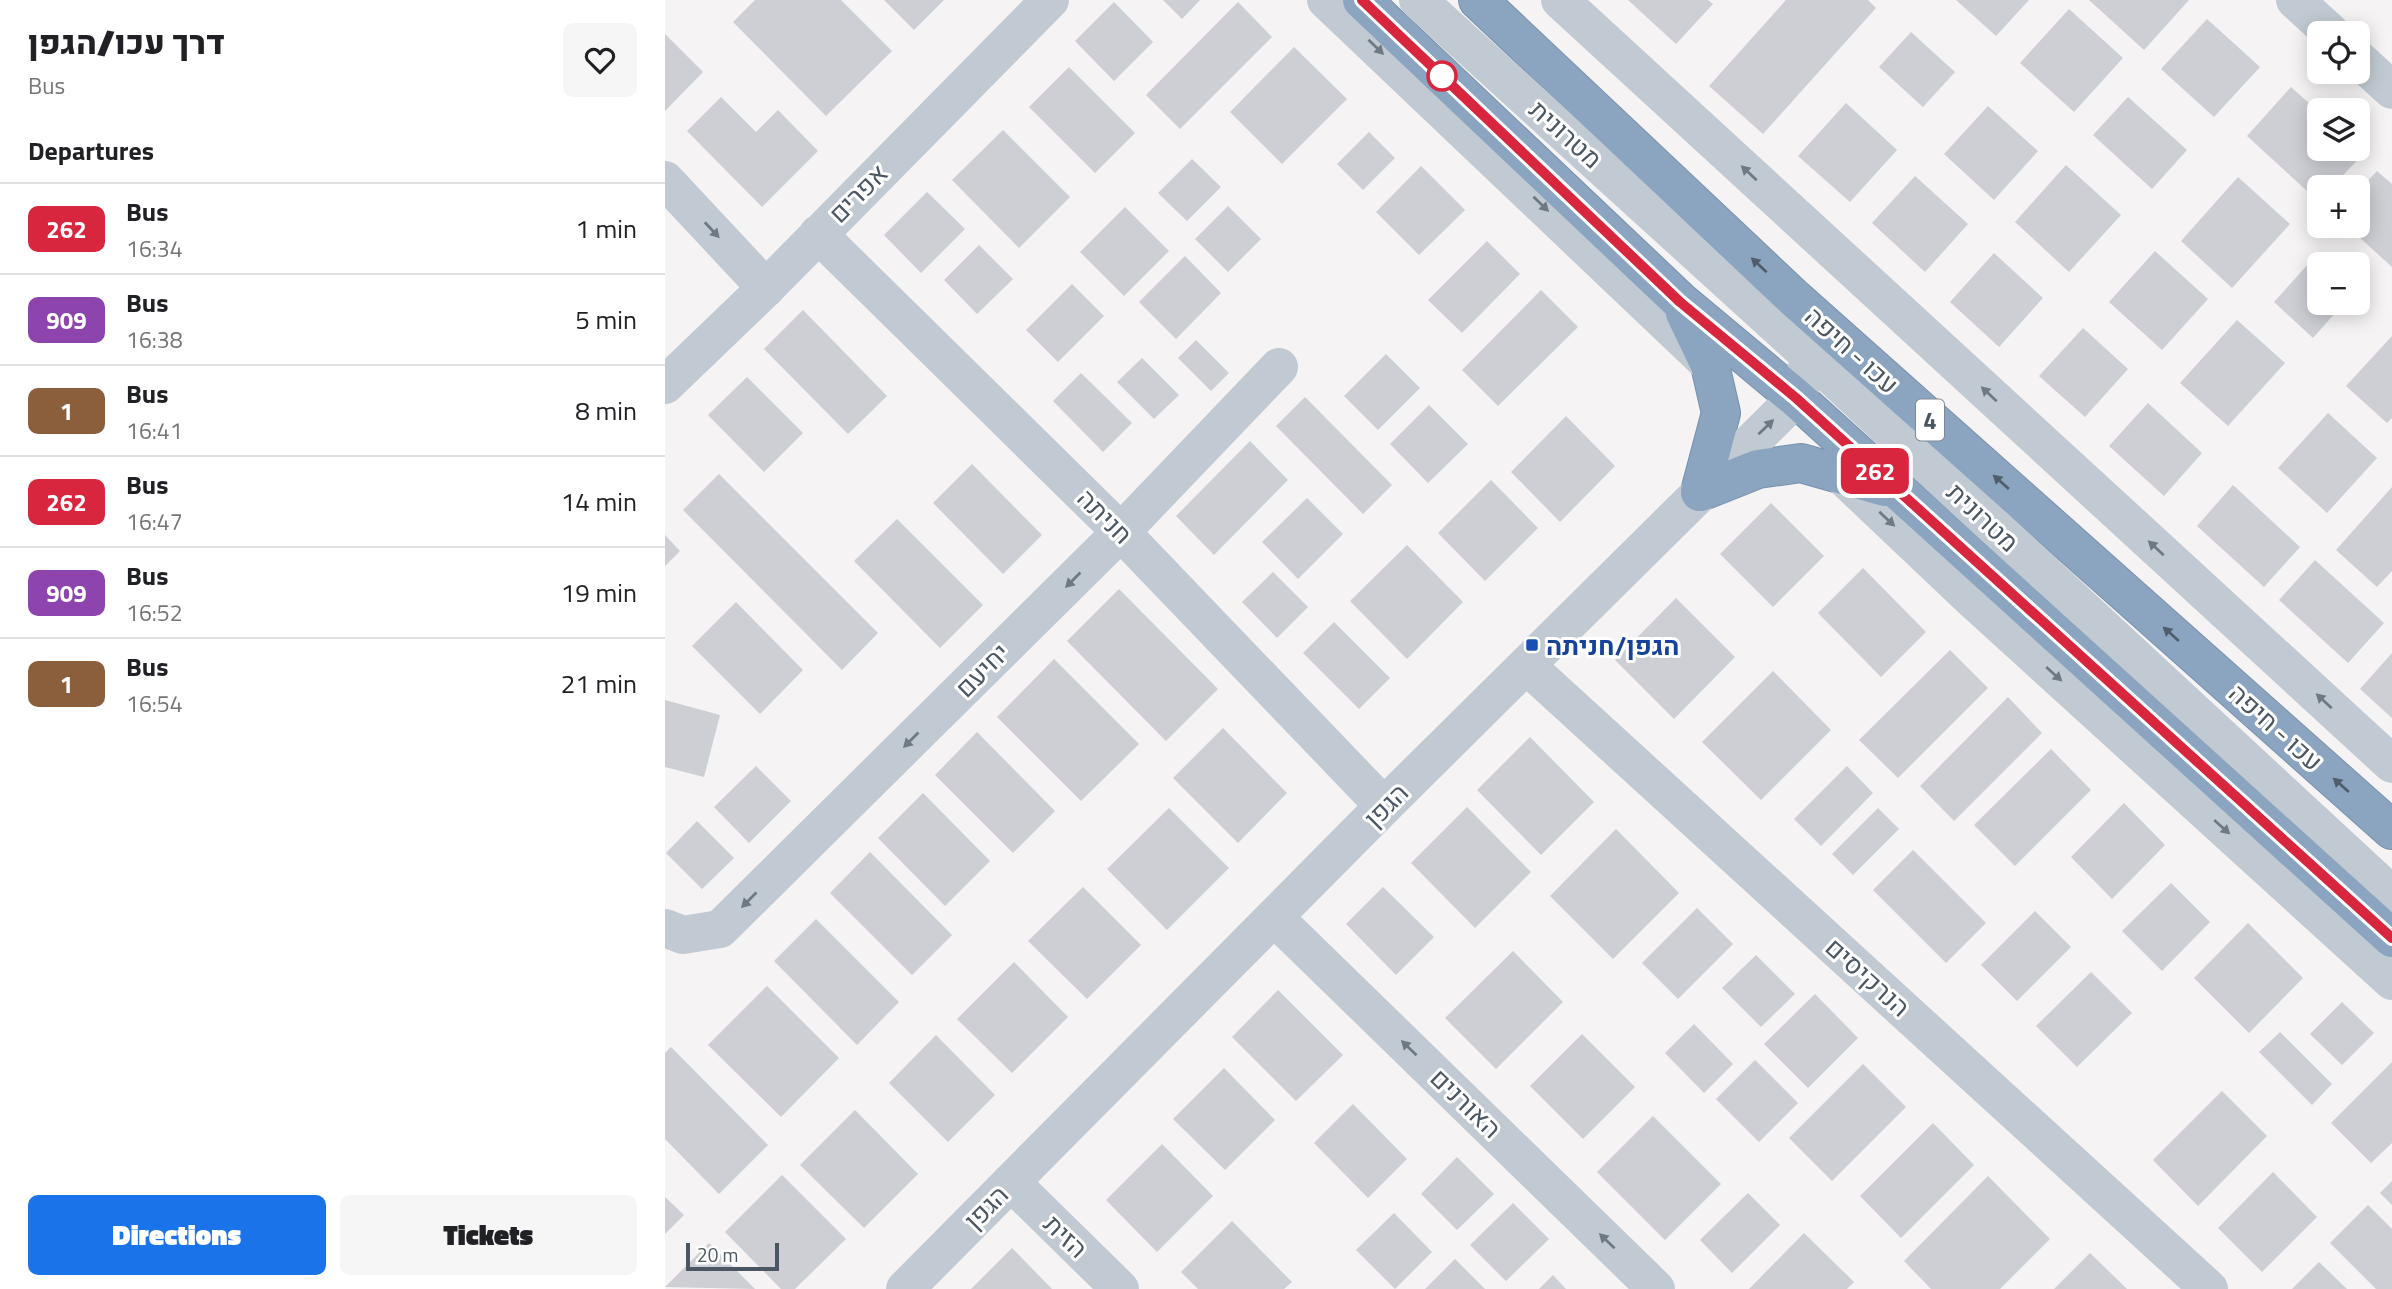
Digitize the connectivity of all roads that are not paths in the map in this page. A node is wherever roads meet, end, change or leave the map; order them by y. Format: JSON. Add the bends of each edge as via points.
{"nodes":[{"id":1,"x":1049,"y":0,"type":"edge"},
{"id":2,"x":1327,"y":0,"type":"edge"},
{"id":3,"x":1362,"y":0,"type":"edge"},
{"id":4,"x":1418,"y":0,"type":"edge"},
{"id":5,"x":1478,"y":0,"type":"edge"},
{"id":6,"x":1560,"y":0,"type":"edge"},
{"id":7,"x":2295,"y":0,"type":"edge"},
{"id":8,"x":2318,"y":21,"type":"edge"},
{"id":9,"x":2370,"y":70,"type":"edge"},
{"id":10,"x":2392,"y":90,"type":"edge"},
{"id":11,"x":665,"y":180,"type":"edge"},
{"id":12,"x":818,"y":234,"type":"junction"},
{"id":13,"x":766,"y":288,"type":"junction"},
{"id":14,"x":1794,"y":298,"type":"junction"},
{"id":15,"x":1680,"y":302,"type":"junction"},
{"id":16,"x":1811,"y":356,"type":"junction"},
{"id":17,"x":1710,"y":365,"type":"junction"},
{"id":18,"x":1279,"y":367,"type":"dead end"},
{"id":19,"x":665,"y":385,"type":"edge"},
{"id":20,"x":1796,"y":398,"type":"junction"},
{"id":21,"x":1838,"y":472,"type":"junction"},
{"id":22,"x":1896,"y":490,"type":"junction"},
{"id":23,"x":1700,"y":492,"type":"junction"},
{"id":24,"x":1121,"y":532,"type":"junction"},
{"id":25,"x":1974,"y":581,"type":"junction"},
{"id":26,"x":1527,"y":666,"type":"junction"},
{"id":27,"x":2392,"y":764,"type":"edge"},
{"id":28,"x":1384,"y":806,"type":"junction"},
{"id":29,"x":2392,"y":830,"type":"edge"},
{"id":30,"x":2392,"y":895,"type":"edge"},
{"id":31,"x":1276,"y":918,"type":"junction"},
{"id":32,"x":665,"y":928,"type":"edge"},
{"id":33,"x":2392,"y":938,"type":"edge"},
{"id":34,"x":2392,"y":981,"type":"edge"},
{"id":35,"x":1011,"y":1182,"type":"junction"},
{"id":36,"x":905,"y":1289,"type":"edge"},
{"id":37,"x":1120,"y":1289,"type":"edge"},
{"id":38,"x":1656,"y":1289,"type":"edge"},
{"id":39,"x":2209,"y":1289,"type":"edge"}],
"edges":[{"from":1,"to":12,"type":"street","name":"אפרים"},
{"from":2,"to":17,"type":"street","one_way":true},
{"from":3,"to":15,"type":"highway"},
{"from":4,"to":16,"type":"street","name":"מטרונית"},
{"from":14,"to":5,"type":"highway","name":"עכו - חיפה","number":"4","one_way":true},
{"from":27,"to":6,"type":"street","one_way":true},
{"from":7,"to":8,"type":"street"},
{"from":9,"to":10,"type":"street"},
{"from":11,"to":13,"type":"street","one_way":true},
{"from":12,"to":13,"type":"street","name":"אפרים"},
{"from":12,"to":24,"type":"street","name":"חניתה"},
{"from":13,"to":19,"type":"street","name":"אפרים"},
{"from":14,"to":16,"type":"street"},
{"from":29,"to":14,"type":"highway","name":"עכו - חיפה","number":"4","one_way":true},
{"from":15,"to":17,"type":"highway"},
{"from":15,"to":20,"type":"highway"},
{"from":16,"to":20,"type":"street","name":"הגפן"},
{"from":16,"to":30,"type":"street","name":"מטרונית"},
{"from":17,"to":23,"type":"highway","via":[[1721,413]]},
{"from":18,"to":24,"type":"street","name":"יחיעם"},
{"from":20,"to":22,"type":"highway"},
{"from":23,"to":20,"type":"street","name":"הגפן","one_way":true},
{"from":21,"to":22,"type":"highway"},
{"from":21,"to":23,"type":"highway","via":[[1801,463],[1758,469]]},
{"from":21,"to":25,"type":"street","one_way":true},
{"from":22,"to":25,"type":"highway"},
{"from":23,"to":26,"type":"street","name":"הגפן"},
{"from":24,"to":28,"type":"street","name":"חניתה"},
{"from":24,"to":32,"type":"street","name":"יחיעם","one_way":true,"via":[[720,929],[683,935]]},
{"from":25,"to":33,"type":"highway"},
{"from":25,"to":34,"type":"street","one_way":true},
{"from":26,"to":28,"type":"street","name":"הגפן"},
{"from":26,"to":39,"type":"street","name":"הנרקיסים"},
{"from":28,"to":31,"type":"street","name":"הגפן"},
{"from":31,"to":35,"type":"street","name":"הגפן"},
{"from":38,"to":31,"type":"street","name":"האורנים","one_way":true},
{"from":35,"to":36,"type":"street","name":"הגפן"},
{"from":35,"to":37,"type":"street","name":"הזית"}]}
